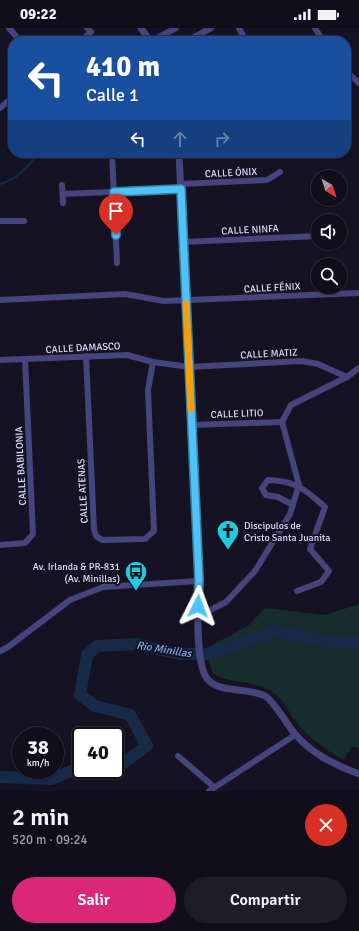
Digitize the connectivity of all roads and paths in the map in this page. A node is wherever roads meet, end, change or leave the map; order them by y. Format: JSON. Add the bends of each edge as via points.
{"nodes":[{"id":1,"x":9,"y":28,"type":"edge"},
{"id":2,"x":87,"y":28,"type":"edge"},
{"id":3,"x":176,"y":28,"type":"edge"},
{"id":4,"x":211,"y":28,"type":"edge"},
{"id":5,"x":16,"y":36,"type":"edge"},
{"id":6,"x":86,"y":36,"type":"edge"},
{"id":7,"x":160,"y":36,"type":"edge"},
{"id":8,"x":196,"y":36,"type":"edge"},
{"id":9,"x":351,"y":75,"type":"edge"},
{"id":10,"x":359,"y":82,"type":"edge"},
{"id":11,"x":8,"y":101,"type":"edge"},
{"id":12,"x":0,"y":108,"type":"edge"},
{"id":13,"x":112,"y":158,"type":"edge"},
{"id":14,"x":179,"y":158,"type":"edge"},
{"id":15,"x":280,"y":172,"type":"dead end"},
{"id":16,"x":62,"y":185,"type":"dead end"},
{"id":17,"x":181,"y":187,"type":"junction"},
{"id":18,"x":114,"y":192,"type":"junction"},
{"id":19,"x":63,"y":194,"type":"junction"},
{"id":20,"x":63,"y":203,"type":"dead end"},
{"id":21,"x":0,"y":221,"type":"edge"},
{"id":22,"x":24,"y":221,"type":"dead end"},
{"id":23,"x":311,"y":236,"type":"edge"},
{"id":24,"x":183,"y":242,"type":"junction"},
{"id":25,"x":117,"y":263,"type":"dead end"},
{"id":26,"x":359,"y":293,"type":"edge"},
{"id":27,"x":0,"y":300,"type":"edge"},
{"id":28,"x":186,"y":301,"type":"junction"},
{"id":29,"x":86,"y":356,"type":"junction"},
{"id":30,"x":25,"y":359,"type":"junction"},
{"id":31,"x":0,"y":360,"type":"edge"},
{"id":32,"x":152,"y":362,"type":"junction"},
{"id":33,"x":189,"y":367,"type":"junction"},
{"id":34,"x":359,"y":368,"type":"edge"},
{"id":35,"x":347,"y":377,"type":"junction"},
{"id":36,"x":282,"y":422,"type":"junction"},
{"id":37,"x":192,"y":425,"type":"junction"},
{"id":38,"x":298,"y":485,"type":"junction"},
{"id":39,"x":293,"y":505,"type":"junction"},
{"id":40,"x":0,"y":545,"type":"edge"},
{"id":41,"x":199,"y":580,"type":"junction"},
{"id":42,"x":297,"y":591,"type":"dead end"},
{"id":43,"x":197,"y":618,"type":"junction"},
{"id":44,"x":0,"y":651,"type":"edge"},
{"id":45,"x":295,"y":735,"type":"junction"},
{"id":46,"x":178,"y":756,"type":"dead end"},
{"id":47,"x":359,"y":774,"type":"edge"},
{"id":48,"x":212,"y":789,"type":"edge"}],
"edges":[{"from":1,"to":5,"type":"street"},
{"from":2,"to":6,"type":"street","via":[[91,32]]},
{"from":3,"to":7,"type":"street"},
{"from":4,"to":8,"type":"street"},
{"from":9,"to":10,"type":"street"},
{"from":11,"to":12,"type":"street"},
{"from":13,"to":18,"type":"street"},
{"from":14,"to":17,"type":"street"},
{"from":15,"to":17,"type":"street","name":"CALLE ÓNIX","via":[[267,180]]},
{"from":16,"to":19,"type":"street"},
{"from":17,"to":18,"type":"street","name":"CALLE ÓNIX"},
{"from":17,"to":24,"type":"street"},
{"from":18,"to":19,"type":"street","name":"CALLE ÓNIX"},
{"from":18,"to":25,"type":"street"},
{"from":19,"to":20,"type":"street"},
{"from":21,"to":22,"type":"street"},
{"from":23,"to":24,"type":"street","name":"CALLE NINFA"},
{"from":24,"to":28,"type":"street"},
{"from":26,"to":28,"type":"street","name":"CALLE FÉNIX"},
{"from":27,"to":28,"type":"street","via":[[125,294],[164,302]]},
{"from":28,"to":33,"type":"street"},
{"from":29,"to":30,"type":"street","name":"CALLE DAMASCO"},
{"from":29,"to":32,"type":"street","name":"CALLE DAMASCO","via":[[127,355]]},
{"from":29,"to":32,"type":"street","name":"CALLE ATENAS","via":[[94,529],[96,536],[102,540],[145,539],[154,531],[148,390]]},
{"from":30,"to":31,"type":"street","name":"CALLE DAMASCO"},
{"from":30,"to":40,"type":"street","name":"CALLE BABILONIA","via":[[33,534],[25,543]]},
{"from":32,"to":33,"type":"street","name":"CALLE DAMASCO"},
{"from":33,"to":35,"type":"street","name":"CALLE MATIZ","via":[[302,361],[318,364]]},
{"from":33,"to":37,"type":"street"},
{"from":34,"to":35,"type":"street"},
{"from":35,"to":36,"type":"street","via":[[291,405]]},
{"from":36,"to":37,"type":"street","name":"CALLE LITIO"},
{"from":36,"to":38,"type":"street"},
{"from":37,"to":41,"type":"street"},
{"from":38,"to":39,"type":"street"},
{"from":38,"to":39,"type":"street","via":[[281,480],[268,480],[262,488],[266,495],[278,497]]},
{"from":38,"to":42,"type":"street","via":[[325,507],[310,549],[329,571],[321,582]]},
{"from":39,"to":43,"type":"street","via":[[255,571],[226,602]]},
{"from":41,"to":43,"type":"street"},
{"from":41,"to":44,"type":"street","via":[[103,587],[70,600]]},
{"from":43,"to":45,"type":"street","via":[[202,667],[206,678],[221,688],[253,691],[266,697]]},
{"from":45,"to":47,"type":"street","via":[[314,752],[338,766]]},
{"from":45,"to":48,"type":"street"},
{"from":46,"to":48,"type":"street"}]}
